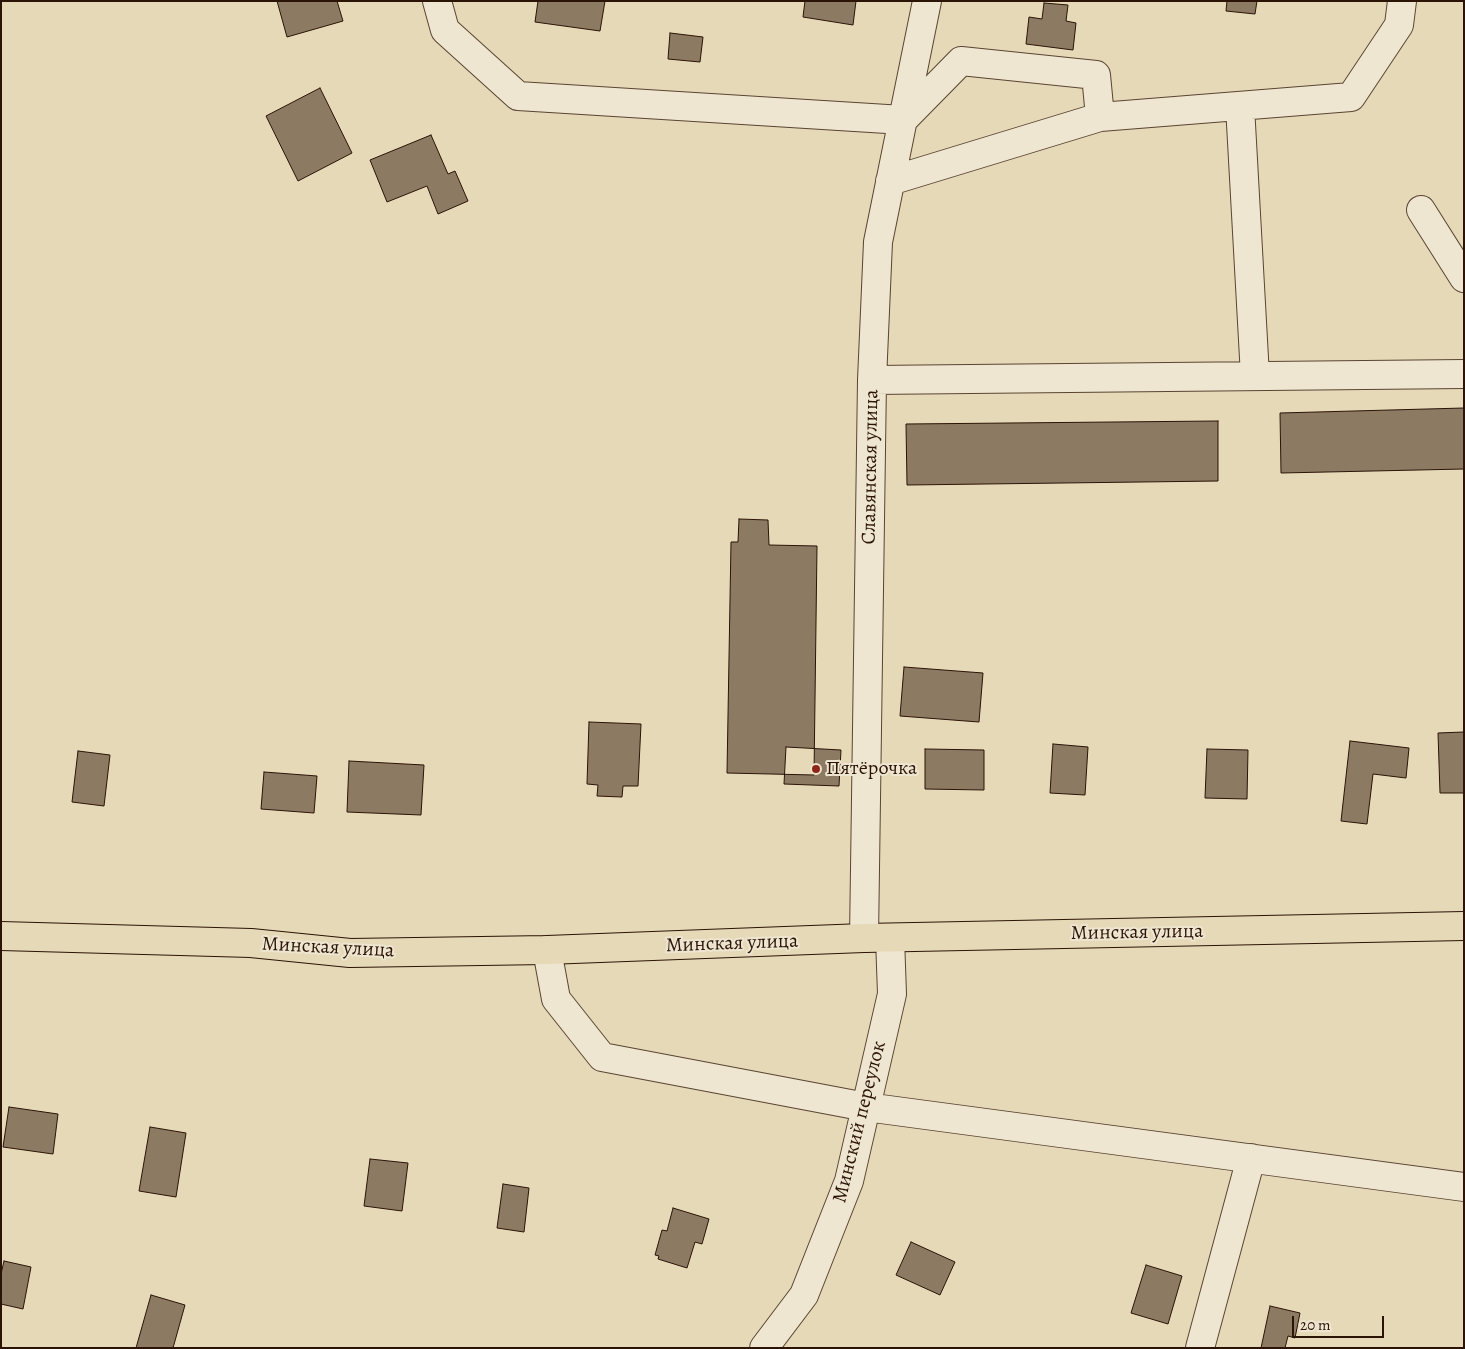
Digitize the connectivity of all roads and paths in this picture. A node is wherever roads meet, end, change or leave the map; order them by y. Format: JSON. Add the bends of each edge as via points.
{"nodes":[{"id":1,"x":437,"y":1,"type":"edge"},
{"id":2,"x":927,"y":1,"type":"edge"},
{"id":3,"x":1402,"y":1,"type":"edge"},
{"id":4,"x":1240,"y":106,"type":"junction"},
{"id":5,"x":1100,"y":117,"type":"junction"},
{"id":6,"x":903,"y":120,"type":"junction"},
{"id":7,"x":890,"y":181,"type":"junction"},
{"id":8,"x":1421,"y":210,"type":"dead end"},
{"id":9,"x":1464,"y":278,"type":"edge"},
{"id":10,"x":1464,"y":374,"type":"edge"},
{"id":11,"x":1255,"y":376,"type":"junction"},
{"id":12,"x":872,"y":380,"type":"junction"},
{"id":13,"x":1464,"y":926,"type":"edge"},
{"id":14,"x":1,"y":936,"type":"edge"},
{"id":15,"x":877,"y":938,"type":"junction"},
{"id":16,"x":547,"y":950,"type":"junction"},
{"id":17,"x":866,"y":1107,"type":"junction"},
{"id":18,"x":1251,"y":1158,"type":"junction"},
{"id":19,"x":1464,"y":1187,"type":"edge"},
{"id":20,"x":764,"y":1348,"type":"edge"},
{"id":21,"x":1200,"y":1348,"type":"edge"}],
"edges":[{"from":1,"to":6,"type":"street","via":[[444,30],[518,96]]},
{"from":2,"to":6,"type":"street","name":"Славянская улица"},
{"from":3,"to":4,"type":"street","via":[[1399,25],[1351,97]]},
{"from":4,"to":5,"type":"street"},
{"from":4,"to":11,"type":"street"},
{"from":5,"to":6,"type":"street","via":[[1096,75],[961,61]]},
{"from":5,"to":7,"type":"street"},
{"from":6,"to":7,"type":"street","name":"Славянская улица"},
{"from":7,"to":12,"type":"street","name":"Славянская улица","via":[[878,242]]},
{"from":8,"to":9,"type":"street"},
{"from":10,"to":11,"type":"street"},
{"from":11,"to":12,"type":"street"},
{"from":12,"to":15,"type":"street","name":"Славянская улица"},
{"from":13,"to":15,"type":"main road","name":"Минская улица"},
{"from":14,"to":16,"type":"main road","name":"Минская улица","via":[[251,943],[350,953]]},
{"from":15,"to":16,"type":"main road","name":"Минская улица"},
{"from":15,"to":17,"type":"street","name":"Минский переулок","via":[[892,994]]},
{"from":16,"to":17,"type":"street","via":[[556,999],[602,1057]]},
{"from":17,"to":18,"type":"street"},
{"from":17,"to":20,"type":"street","name":"Минский переулок","via":[[849,1181],[804,1295]]},
{"from":18,"to":19,"type":"street"},
{"from":18,"to":21,"type":"street"}]}
